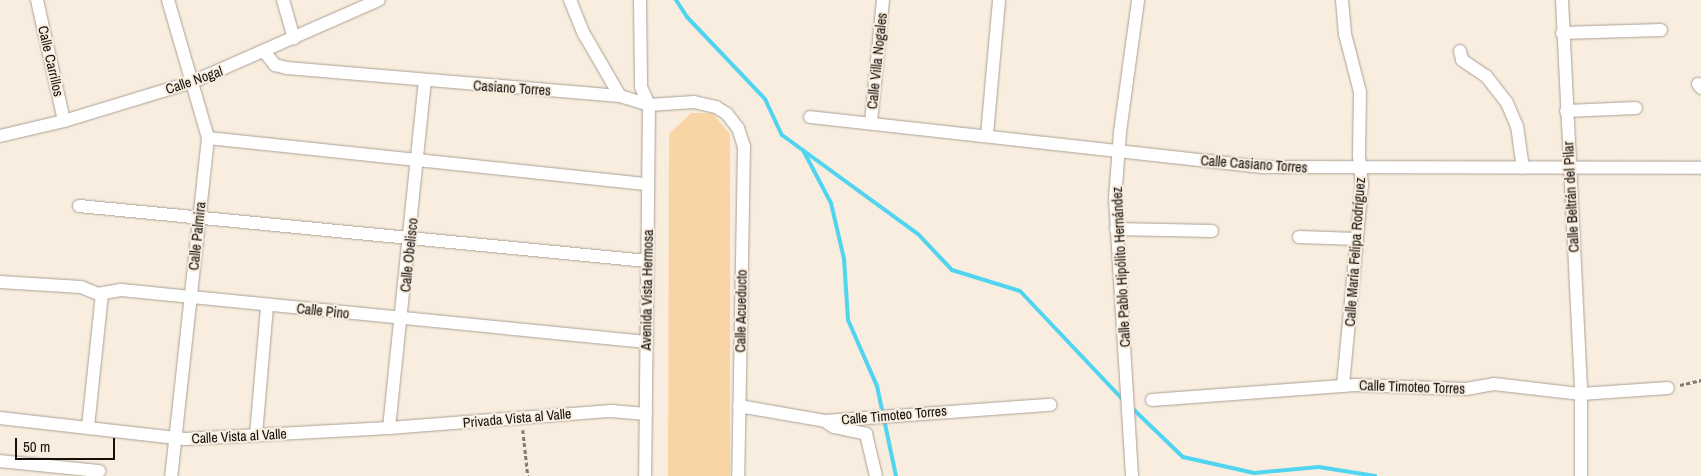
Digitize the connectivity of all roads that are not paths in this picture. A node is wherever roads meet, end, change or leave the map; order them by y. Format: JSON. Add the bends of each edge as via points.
{"nodes":[{"id":1,"x":37,"y":0,"type":"edge"},
{"id":2,"x":168,"y":0,"type":"edge"},
{"id":3,"x":283,"y":0,"type":"edge"},
{"id":4,"x":379,"y":0,"type":"edge"},
{"id":5,"x":570,"y":0,"type":"edge"},
{"id":6,"x":640,"y":0,"type":"edge"},
{"id":7,"x":883,"y":0,"type":"edge"},
{"id":8,"x":999,"y":0,"type":"edge"},
{"id":9,"x":1138,"y":0,"type":"edge"},
{"id":10,"x":1342,"y":0,"type":"edge"},
{"id":11,"x":1562,"y":0,"type":"edge"},
{"id":12,"x":1661,"y":30,"type":"dead end"},
{"id":13,"x":1562,"y":34,"type":"junction"},
{"id":14,"x":294,"y":38,"type":"junction"},
{"id":15,"x":264,"y":51,"type":"junction"},
{"id":16,"x":1460,"y":51,"type":"dead end"},
{"id":17,"x":425,"y":81,"type":"junction"},
{"id":18,"x":192,"y":82,"type":"junction"},
{"id":19,"x":620,"y":96,"type":"junction"},
{"id":20,"x":649,"y":105,"type":"junction"},
{"id":21,"x":1636,"y":108,"type":"dead end"},
{"id":22,"x":1566,"y":111,"type":"junction"},
{"id":23,"x":810,"y":118,"type":"dead end"},
{"id":24,"x":64,"y":122,"type":"junction"},
{"id":25,"x":871,"y":122,"type":"junction"},
{"id":26,"x":987,"y":135,"type":"junction"},
{"id":27,"x":0,"y":136,"type":"edge"},
{"id":28,"x":208,"y":138,"type":"junction"},
{"id":29,"x":744,"y":146,"type":"joint"},
{"id":30,"x":1118,"y":151,"type":"junction"},
{"id":31,"x":418,"y":162,"type":"junction"},
{"id":32,"x":1523,"y":168,"type":"junction"},
{"id":33,"x":1569,"y":168,"type":"junction"},
{"id":34,"x":1701,"y":168,"type":"edge"},
{"id":35,"x":1361,"y":169,"type":"junction"},
{"id":36,"x":648,"y":184,"type":"junction"},
{"id":37,"x":79,"y":206,"type":"dead end"},
{"id":38,"x":199,"y":218,"type":"junction"},
{"id":39,"x":1116,"y":229,"type":"junction"},
{"id":40,"x":1212,"y":230,"type":"dead end"},
{"id":41,"x":1299,"y":237,"type":"dead end"},
{"id":42,"x":1357,"y":238,"type":"junction"},
{"id":43,"x":411,"y":239,"type":"junction"},
{"id":44,"x":647,"y":261,"type":"junction"},
{"id":45,"x":0,"y":282,"type":"edge"},
{"id":46,"x":102,"y":294,"type":"junction"},
{"id":47,"x":190,"y":298,"type":"junction"},
{"id":48,"x":267,"y":306,"type":"junction"},
{"id":49,"x":402,"y":320,"type":"junction"},
{"id":50,"x":646,"y":342,"type":"junction"},
{"id":51,"x":1343,"y":386,"type":"junction"},
{"id":52,"x":1668,"y":388,"type":"road end"},
{"id":53,"x":1581,"y":394,"type":"junction"},
{"id":54,"x":1152,"y":400,"type":"dead end"},
{"id":55,"x":1050,"y":405,"type":"dead end"},
{"id":56,"x":739,"y":406,"type":"junction"},
{"id":57,"x":646,"y":414,"type":"junction"},
{"id":58,"x":0,"y":418,"type":"edge"},
{"id":59,"x":831,"y":420,"type":"junction"},
{"id":60,"x":88,"y":427,"type":"junction"},
{"id":61,"x":389,"y":428,"type":"junction"},
{"id":62,"x":256,"y":435,"type":"junction"},
{"id":63,"x":176,"y":439,"type":"junction"},
{"id":64,"x":0,"y":461,"type":"edge"},
{"id":65,"x":99,"y":471,"type":"dead end"},
{"id":66,"x":171,"y":476,"type":"edge"},
{"id":67,"x":645,"y":476,"type":"edge"},
{"id":68,"x":738,"y":476,"type":"edge"},
{"id":69,"x":876,"y":476,"type":"edge"},
{"id":70,"x":1132,"y":476,"type":"edge"},
{"id":71,"x":1581,"y":476,"type":"edge"}],
"edges":[{"from":1,"to":24,"type":"street","name":"Calle Carrillos"},
{"from":2,"to":18,"type":"street","name":"Calle Palmira"},
{"from":3,"to":14,"type":"street"},
{"from":4,"to":14,"type":"street","name":"Calle Nogal"},
{"from":5,"to":19,"type":"street","via":[[584,34]]},
{"from":6,"to":20,"type":"street","name":"Avenida Vista Hermosa","via":[[641,87]]},
{"from":7,"to":25,"type":"street","name":"Calle Villa Nogales"},
{"from":8,"to":26,"type":"street"},
{"from":9,"to":30,"type":"street","name":"Calle Pablo Hipólito Hernández"},
{"from":10,"to":35,"type":"street","name":"Calle María Felipa Rodríguez","via":[[1348,51],[1360,92]]},
{"from":11,"to":13,"type":"street","name":"Calle Beltrán del Pilar"},
{"from":12,"to":13,"type":"street"},
{"from":13,"to":22,"type":"street","name":"Calle Beltrán del Pilar"},
{"from":14,"to":15,"type":"street","name":"Calle Nogal"},
{"from":15,"to":17,"type":"street","name":"Casiano Torres","via":[[274,65],[287,68]]},
{"from":15,"to":18,"type":"street","name":"Calle Nogal"},
{"from":16,"to":32,"type":"street","via":[[1462,60],[1486,76],[1507,104],[1517,126]]},
{"from":17,"to":19,"type":"street","name":"Casiano Torres"},
{"from":17,"to":31,"type":"street","name":"Calle Obelisco"},
{"from":18,"to":24,"type":"street","name":"Calle Nogal"},
{"from":18,"to":28,"type":"street","name":"Calle Palmira"},
{"from":19,"to":20,"type":"street","name":"Casiano Torres"},
{"from":20,"to":29,"type":"street","name":"Casiano Torres","via":[[694,102],[716,107],[738,128]]},
{"from":20,"to":36,"type":"street","name":"Avenida Vista Hermosa"},
{"from":21,"to":22,"type":"street"},
{"from":22,"to":33,"type":"street","name":"Calle Beltrán del Pilar"},
{"from":23,"to":25,"type":"street","name":"Calle Casiano Torres"},
{"from":24,"to":27,"type":"street","name":"Calle Nogal"},
{"from":25,"to":26,"type":"street","name":"Calle Casiano Torres"},
{"from":26,"to":30,"type":"street","name":"Calle Casiano Torres"},
{"from":28,"to":31,"type":"street"},
{"from":28,"to":38,"type":"street","name":"Calle Palmira"},
{"from":29,"to":56,"type":"street","name":"Calle Acueducto"},
{"from":30,"to":35,"type":"street","name":"Calle Casiano Torres","via":[[1263,167]]},
{"from":30,"to":39,"type":"street","name":"Calle Pablo Hipólito Hernández"},
{"from":31,"to":36,"type":"street"},
{"from":31,"to":43,"type":"street","name":"Calle Obelisco"},
{"from":32,"to":33,"type":"street","name":"Calle Casiano Torres"},
{"from":32,"to":35,"type":"street","name":"Calle Casiano Torres"},
{"from":33,"to":34,"type":"street","name":"Calle Casiano Torres"},
{"from":33,"to":53,"type":"street","name":"Calle Beltrán del Pilar"},
{"from":35,"to":42,"type":"street","name":"Calle María Felipa Rodríguez"},
{"from":36,"to":44,"type":"street","name":"Avenida Vista Hermosa"},
{"from":37,"to":38,"type":"street"},
{"from":38,"to":43,"type":"street"},
{"from":38,"to":47,"type":"street","name":"Calle Palmira"},
{"from":39,"to":40,"type":"street"},
{"from":39,"to":70,"type":"street","name":"Calle Pablo Hipólito Hernández"},
{"from":41,"to":42,"type":"street"},
{"from":42,"to":51,"type":"street","name":"Calle María Felipa Rodríguez"},
{"from":43,"to":44,"type":"street"},
{"from":43,"to":49,"type":"street","name":"Calle Obelisco"},
{"from":44,"to":50,"type":"street","name":"Avenida Vista Hermosa"},
{"from":45,"to":46,"type":"street","name":"Calle Pino","via":[[81,288]]},
{"from":46,"to":47,"type":"street","name":"Calle Pino","via":[[122,290]]},
{"from":46,"to":60,"type":"street"},
{"from":47,"to":48,"type":"street","name":"Calle Pino"},
{"from":47,"to":63,"type":"street","name":"Calle Palmira"},
{"from":48,"to":49,"type":"street","name":"Calle Pino"},
{"from":48,"to":62,"type":"street"},
{"from":49,"to":50,"type":"street","name":"Calle Pino"},
{"from":49,"to":61,"type":"street","name":"Calle Obelisco"},
{"from":50,"to":57,"type":"street","name":"Avenida Vista Hermosa"},
{"from":51,"to":53,"type":"street","name":"Calle Timoteo Torres","via":[[1466,389],[1494,384]]},
{"from":51,"to":54,"type":"street","name":"Calle Timoteo Torres"},
{"from":52,"to":53,"type":"street","name":"Calle Timoteo Torres"},
{"from":53,"to":71,"type":"street","name":"Calle Beltrán del Pilar"},
{"from":55,"to":59,"type":"street","name":"Calle Timoteo Torres"},
{"from":56,"to":59,"type":"street","name":"Calle Timoteo Torres"},
{"from":56,"to":68,"type":"street","name":"Calle Acueducto"},
{"from":57,"to":61,"type":"street","name":"Privada Vista al Valle","via":[[611,411]]},
{"from":57,"to":67,"type":"street","name":"Avenida Vista Hermosa"},
{"from":58,"to":60,"type":"street","name":"Calle Vista al Valle"},
{"from":59,"to":69,"type":"street","via":[[834,427],[866,434]]},
{"from":60,"to":63,"type":"street","name":"Calle Vista al Valle"},
{"from":61,"to":62,"type":"street","name":"Calle Vista al Valle"},
{"from":62,"to":63,"type":"street","name":"Calle Vista al Valle"},
{"from":63,"to":66,"type":"street","name":"Calle Palmira"},
{"from":64,"to":65,"type":"street"}]}
